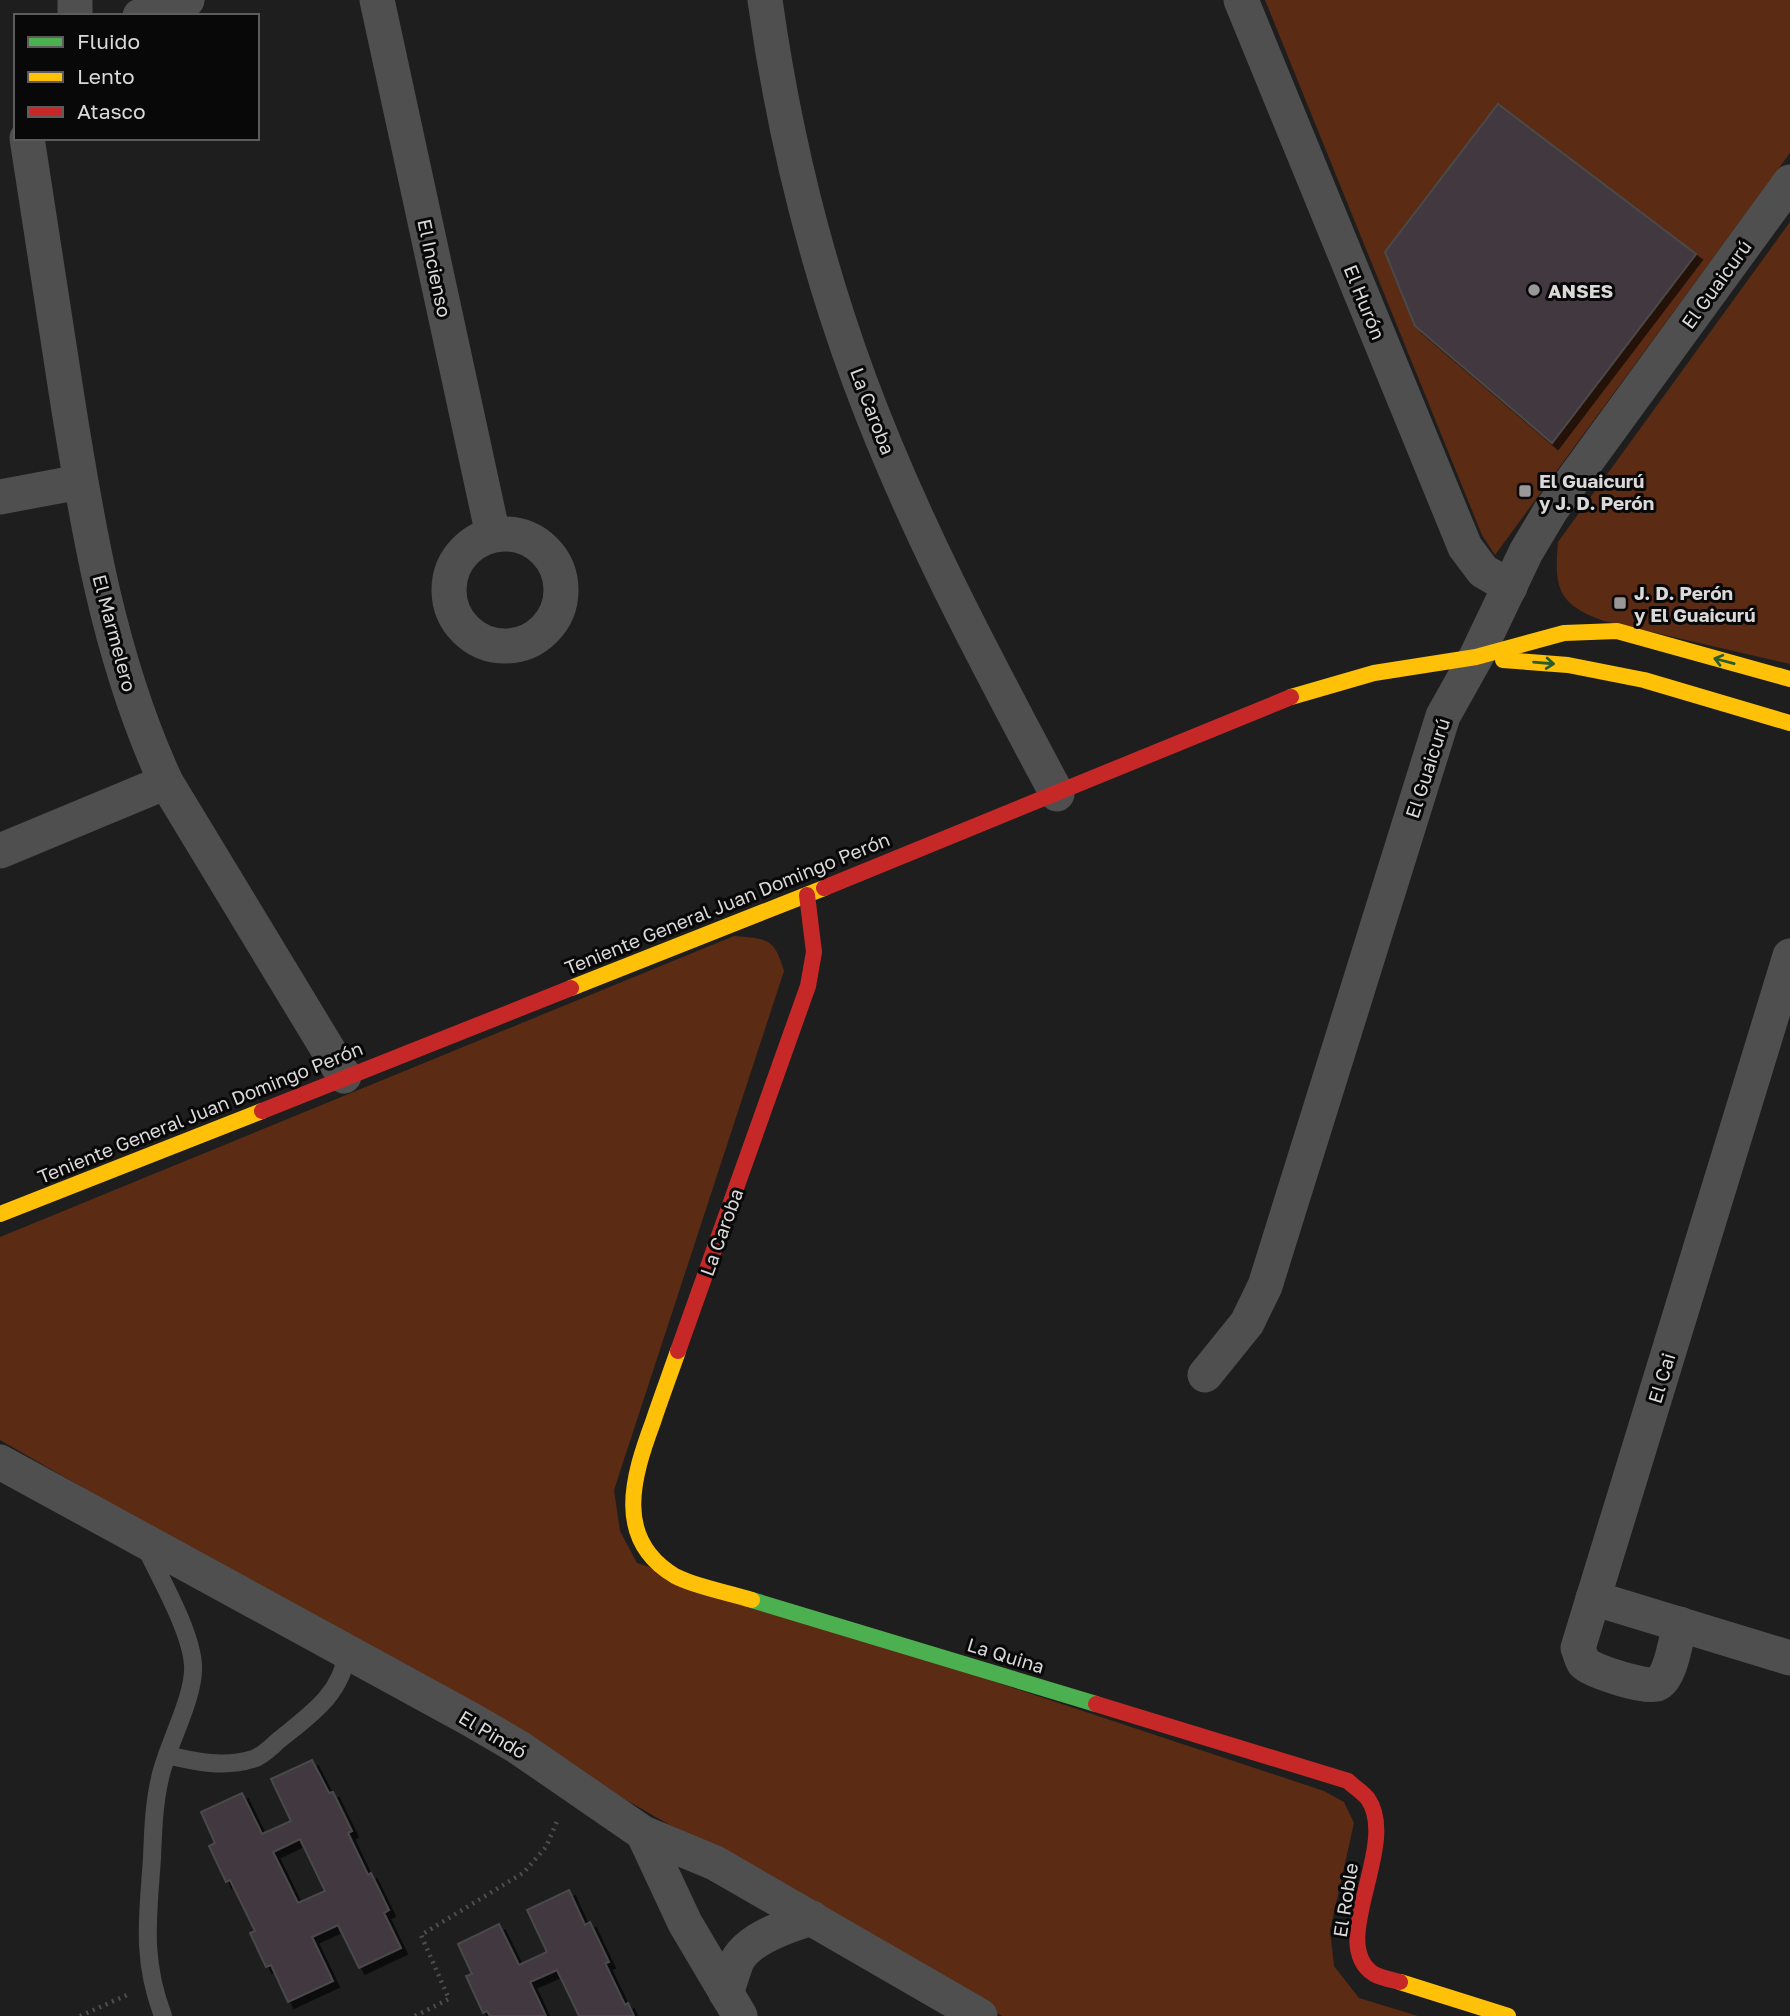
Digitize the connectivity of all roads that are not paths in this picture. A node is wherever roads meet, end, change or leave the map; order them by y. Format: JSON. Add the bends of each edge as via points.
{"nodes":[{"id":1,"x":187,"y":0,"type":"edge"},
{"id":2,"x":377,"y":0,"type":"edge"},
{"id":3,"x":765,"y":0,"type":"edge"},
{"id":4,"x":1241,"y":0,"type":"edge"},
{"id":5,"x":146,"y":14,"type":"edge"},
{"id":6,"x":27,"y":140,"type":"edge"},
{"id":7,"x":1790,"y":182,"type":"edge"},
{"id":8,"x":80,"y":482,"type":"junction"},
{"id":9,"x":0,"y":497,"type":"edge"},
{"id":10,"x":493,"y":535,"type":"dead end"},
{"id":11,"x":1510,"y":587,"type":"junction"},
{"id":12,"x":1476,"y":657,"type":"junction"},
{"id":13,"x":1790,"y":679,"type":"edge"},
{"id":14,"x":1790,"y":723,"type":"edge"},
{"id":15,"x":166,"y":782,"type":"junction"},
{"id":16,"x":1057,"y":794,"type":"junction"},
{"id":17,"x":0,"y":851,"type":"edge"},
{"id":18,"x":807,"y":895,"type":"junction"},
{"id":19,"x":1790,"y":956,"type":"edge"},
{"id":20,"x":344,"y":1076,"type":"junction"},
{"id":21,"x":0,"y":1214,"type":"edge"},
{"id":22,"x":1205,"y":1375,"type":"dead end"},
{"id":23,"x":0,"y":1462,"type":"edge"},
{"id":24,"x":142,"y":1539,"type":"junction"},
{"id":25,"x":655,"y":1564,"type":"joint"},
{"id":26,"x":1593,"y":1598,"type":"junction"},
{"id":27,"x":1680,"y":1624,"type":"junction"},
{"id":28,"x":347,"y":1652,"type":"junction"},
{"id":29,"x":1790,"y":1658,"type":"edge"},
{"id":30,"x":167,"y":1755,"type":"junction"},
{"id":31,"x":1348,"y":1781,"type":"joint"},
{"id":32,"x":643,"y":1833,"type":"junction"},
{"id":33,"x":812,"y":1918,"type":"junction"},
{"id":34,"x":733,"y":2004,"type":"edge"},
{"id":35,"x":163,"y":2016,"type":"edge"},
{"id":36,"x":980,"y":2016,"type":"edge"},
{"id":37,"x":1508,"y":2016,"type":"edge"}],
"edges":[{"from":1,"to":5,"type":"street"},
{"from":2,"to":10,"type":"street","name":"El Incienso"},
{"from":3,"to":16,"type":"street","name":"La Caroba","via":[[810,226],[858,378],[974,639]]},
{"from":4,"to":11,"type":"street","name":"El Hurón","via":[[1465,547],[1483,571]]},
{"from":6,"to":8,"type":"street","name":"El Marmelero"},
{"from":7,"to":11,"type":"street","name":"El Guaicurú","via":[[1551,510]]},
{"from":8,"to":9,"type":"street"},
{"from":8,"to":15,"type":"street","name":"El Marmelero","via":[[123,671],[143,733]]},
{"from":11,"to":12,"type":"street","name":"El Guaicurú"},
{"from":13,"to":12,"type":"main road","name":"Teniente General Juan Domingo Perón","one_way":true,"via":[[1617,631],[1564,633]]},
{"from":12,"to":14,"type":"main road","name":"Teniente General Juan Domingo Perón","one_way":true,"via":[[1567,665],[1644,680]]},
{"from":12,"to":16,"type":"main road","name":"Teniente General Juan Domingo Perón","via":[[1374,673],[1306,691]]},
{"from":12,"to":22,"type":"street","name":"El Guaicurú","via":[[1443,716],[1265,1286],[1247,1322]]},
{"from":15,"to":17,"type":"street"},
{"from":15,"to":20,"type":"street","name":"El Marmelero"},
{"from":16,"to":18,"type":"main road","name":"Teniente General Juan Domingo Perón"},
{"from":18,"to":20,"type":"main road","name":"Teniente General Juan Domingo Perón"},
{"from":18,"to":25,"type":"main road","name":"La Caroba","via":[[814,952],[808,986],[637,1466],[633,1526]]},
{"from":19,"to":26,"type":"street","name":"El Cai"},
{"from":20,"to":21,"type":"main road","name":"Teniente General Juan Domingo Perón"},
{"from":23,"to":24,"type":"street","name":"El Pindó"},
{"from":24,"to":28,"type":"street","name":"El Pindó"},
{"from":24,"to":30,"type":"lane","via":[[188,1639],[193,1666]]},
{"from":25,"to":31,"type":"main road","name":"La Quina","via":[[677,1577]]},
{"from":26,"to":27,"type":"street"},
{"from":26,"to":27,"type":"street","name":"El Cai","via":[[1578,1648],[1584,1663],[1647,1686],[1658,1684],[1667,1675]]},
{"from":27,"to":29,"type":"street"},
{"from":28,"to":30,"type":"lane","via":[[345,1666],[323,1705],[257,1758],[230,1764]]},
{"from":28,"to":32,"type":"street","name":"El Pindó","via":[[518,1747]]},
{"from":30,"to":35,"type":"lane","via":[[155,1806],[146,1945]]},
{"from":31,"to":37,"type":"main road","name":"El Roble","via":[[1368,1799],[1376,1817],[1377,1837],[1356,1941],[1361,1960],[1374,1975]]},
{"from":32,"to":33,"type":"street","name":"El Pindó","via":[[715,1863]]},
{"from":32,"to":34,"type":"street","via":[[685,1923]]},
{"from":33,"to":34,"type":"street","via":[[782,1927],[738,1959]]},
{"from":33,"to":36,"type":"street","name":"El Pindó"}]}
